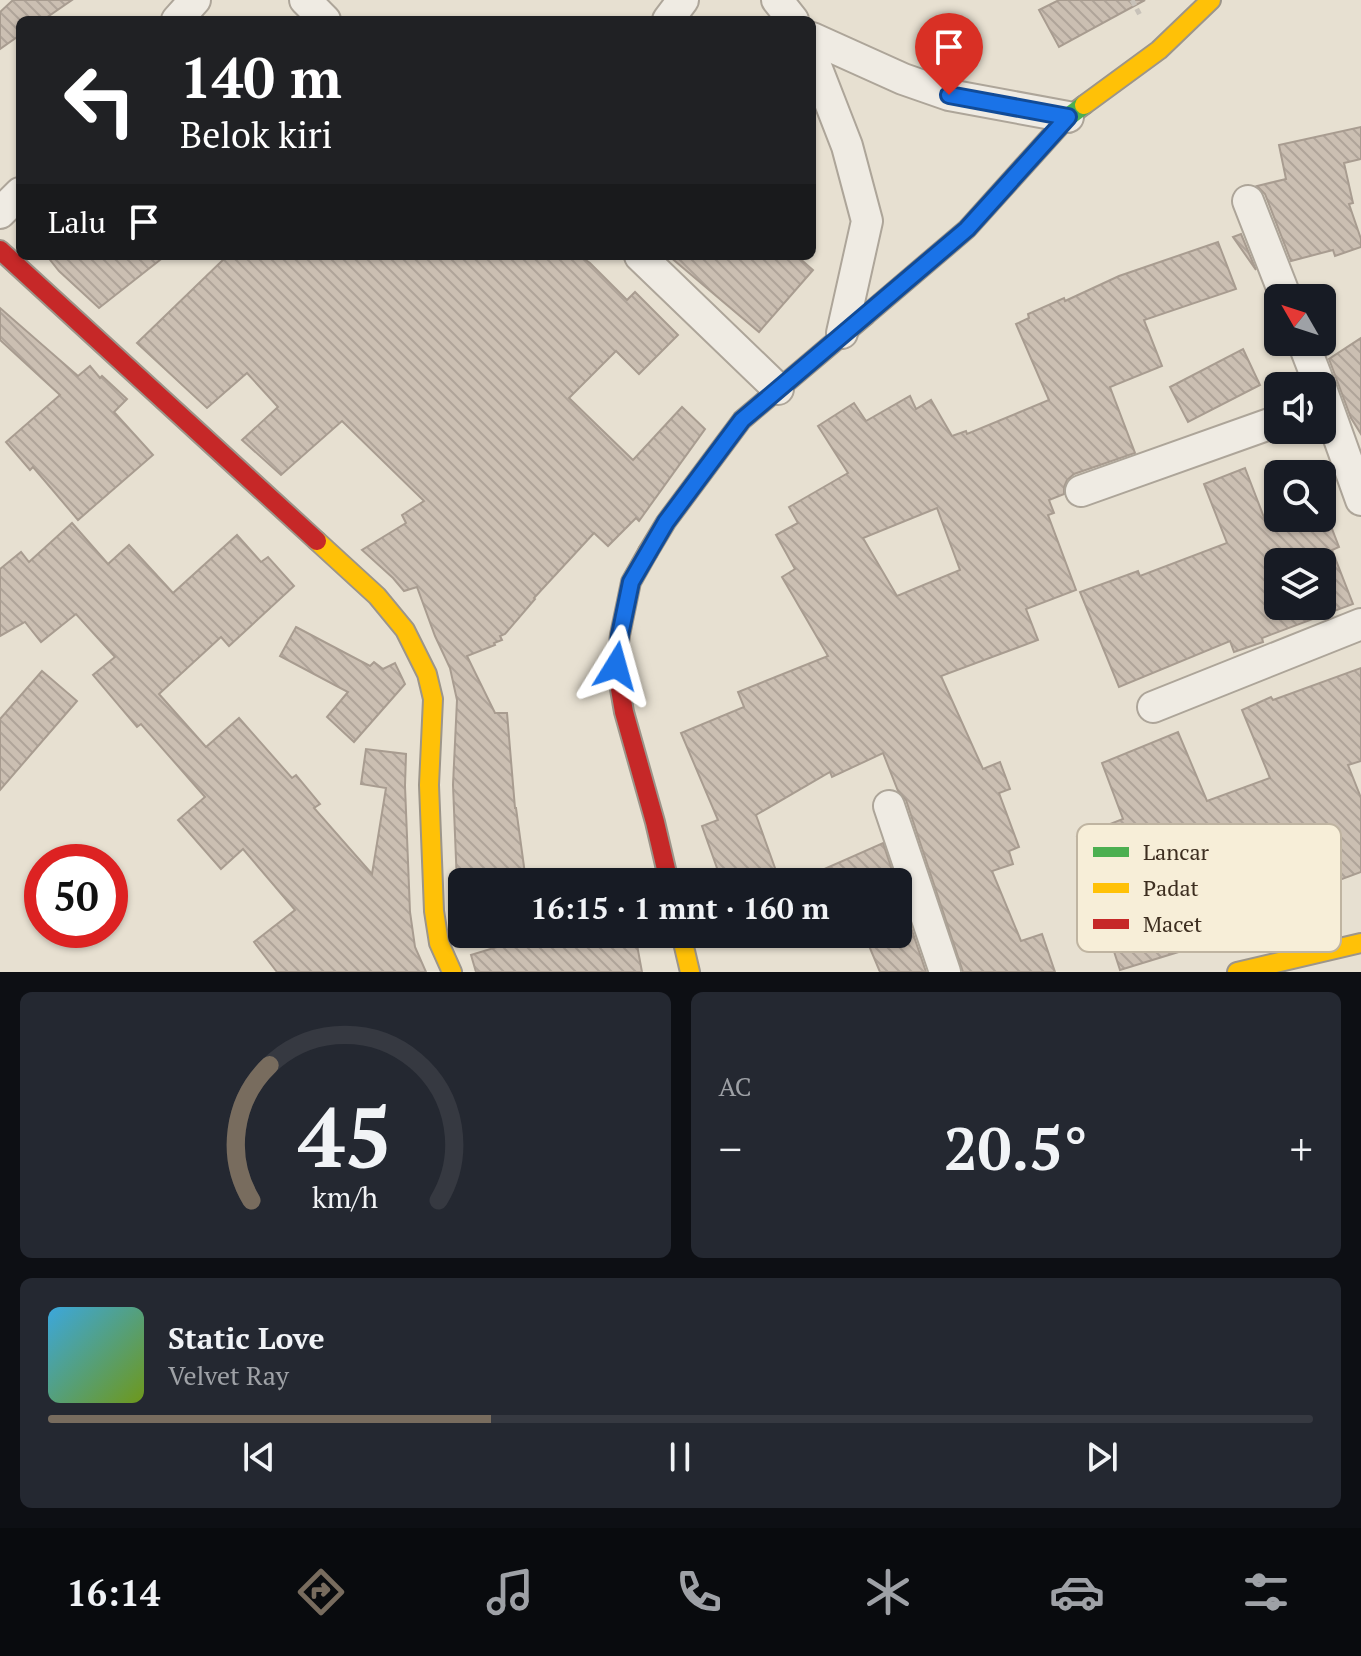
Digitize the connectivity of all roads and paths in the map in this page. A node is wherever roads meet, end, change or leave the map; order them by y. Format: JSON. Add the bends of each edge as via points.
{"nodes":[{"id":1,"x":195,"y":0,"type":"edge"},
{"id":2,"x":305,"y":0,"type":"edge"},
{"id":3,"x":777,"y":0,"type":"edge"},
{"id":4,"x":1211,"y":0,"type":"edge"},
{"id":5,"x":181,"y":16,"type":"edge"},
{"id":6,"x":321,"y":16,"type":"edge"},
{"id":7,"x":790,"y":16,"type":"edge"},
{"id":8,"x":816,"y":40,"type":"edge"},
{"id":9,"x":816,"y":66,"type":"edge"},
{"id":10,"x":1068,"y":117,"type":"junction"},
{"id":11,"x":1248,"y":201,"type":"dead end"},
{"id":12,"x":0,"y":250,"type":"edge"},
{"id":13,"x":644,"y":260,"type":"edge"},
{"id":14,"x":1281,"y":284,"type":"edge"},
{"id":15,"x":842,"y":333,"type":"junction"},
{"id":16,"x":778,"y":389,"type":"junction"},
{"id":17,"x":1264,"y":426,"type":"edge"},
{"id":18,"x":1336,"y":432,"type":"edge"},
{"id":19,"x":1081,"y":491,"type":"dead end"},
{"id":20,"x":1361,"y":500,"type":"edge"},
{"id":21,"x":1361,"y":624,"type":"edge"},
{"id":22,"x":1153,"y":707,"type":"dead end"},
{"id":23,"x":889,"y":806,"type":"dead end"},
{"id":24,"x":665,"y":868,"type":"edge"},
{"id":25,"x":1361,"y":943,"type":"edge"},
{"id":26,"x":684,"y":948,"type":"edge"},
{"id":27,"x":1341,"y":948,"type":"edge"},
{"id":28,"x":1323,"y":952,"type":"edge"},
{"id":29,"x":452,"y":972,"type":"edge"},
{"id":30,"x":690,"y":972,"type":"edge"},
{"id":31,"x":945,"y":972,"type":"edge"},
{"id":32,"x":1237,"y":972,"type":"edge"}],
"edges":[{"from":1,"to":5,"type":"street"},
{"from":2,"to":6,"type":"street"},
{"from":3,"to":7,"type":"street"},
{"from":4,"to":10,"type":"main road","via":[[1159,50]]},
{"from":8,"to":10,"type":"street","via":[[949,95]]},
{"from":9,"to":15,"type":"street","via":[[847,146],[867,221]]},
{"from":10,"to":15,"type":"main road","via":[[967,229]]},
{"from":11,"to":14,"type":"street"},
{"from":12,"to":29,"type":"main road","via":[[377,596],[405,630],[433,699],[429,785],[434,911],[439,943]]},
{"from":13,"to":16,"type":"street"},
{"from":15,"to":16,"type":"main road"},
{"from":16,"to":24,"type":"main road","via":[[742,420],[666,522],[631,582],[616,666]]},
{"from":17,"to":19,"type":"street"},
{"from":18,"to":20,"type":"street"},
{"from":21,"to":22,"type":"street"},
{"from":23,"to":31,"type":"street"},
{"from":25,"to":27,"type":"main road"},
{"from":26,"to":30,"type":"main road"},
{"from":28,"to":32,"type":"main road"}]}
